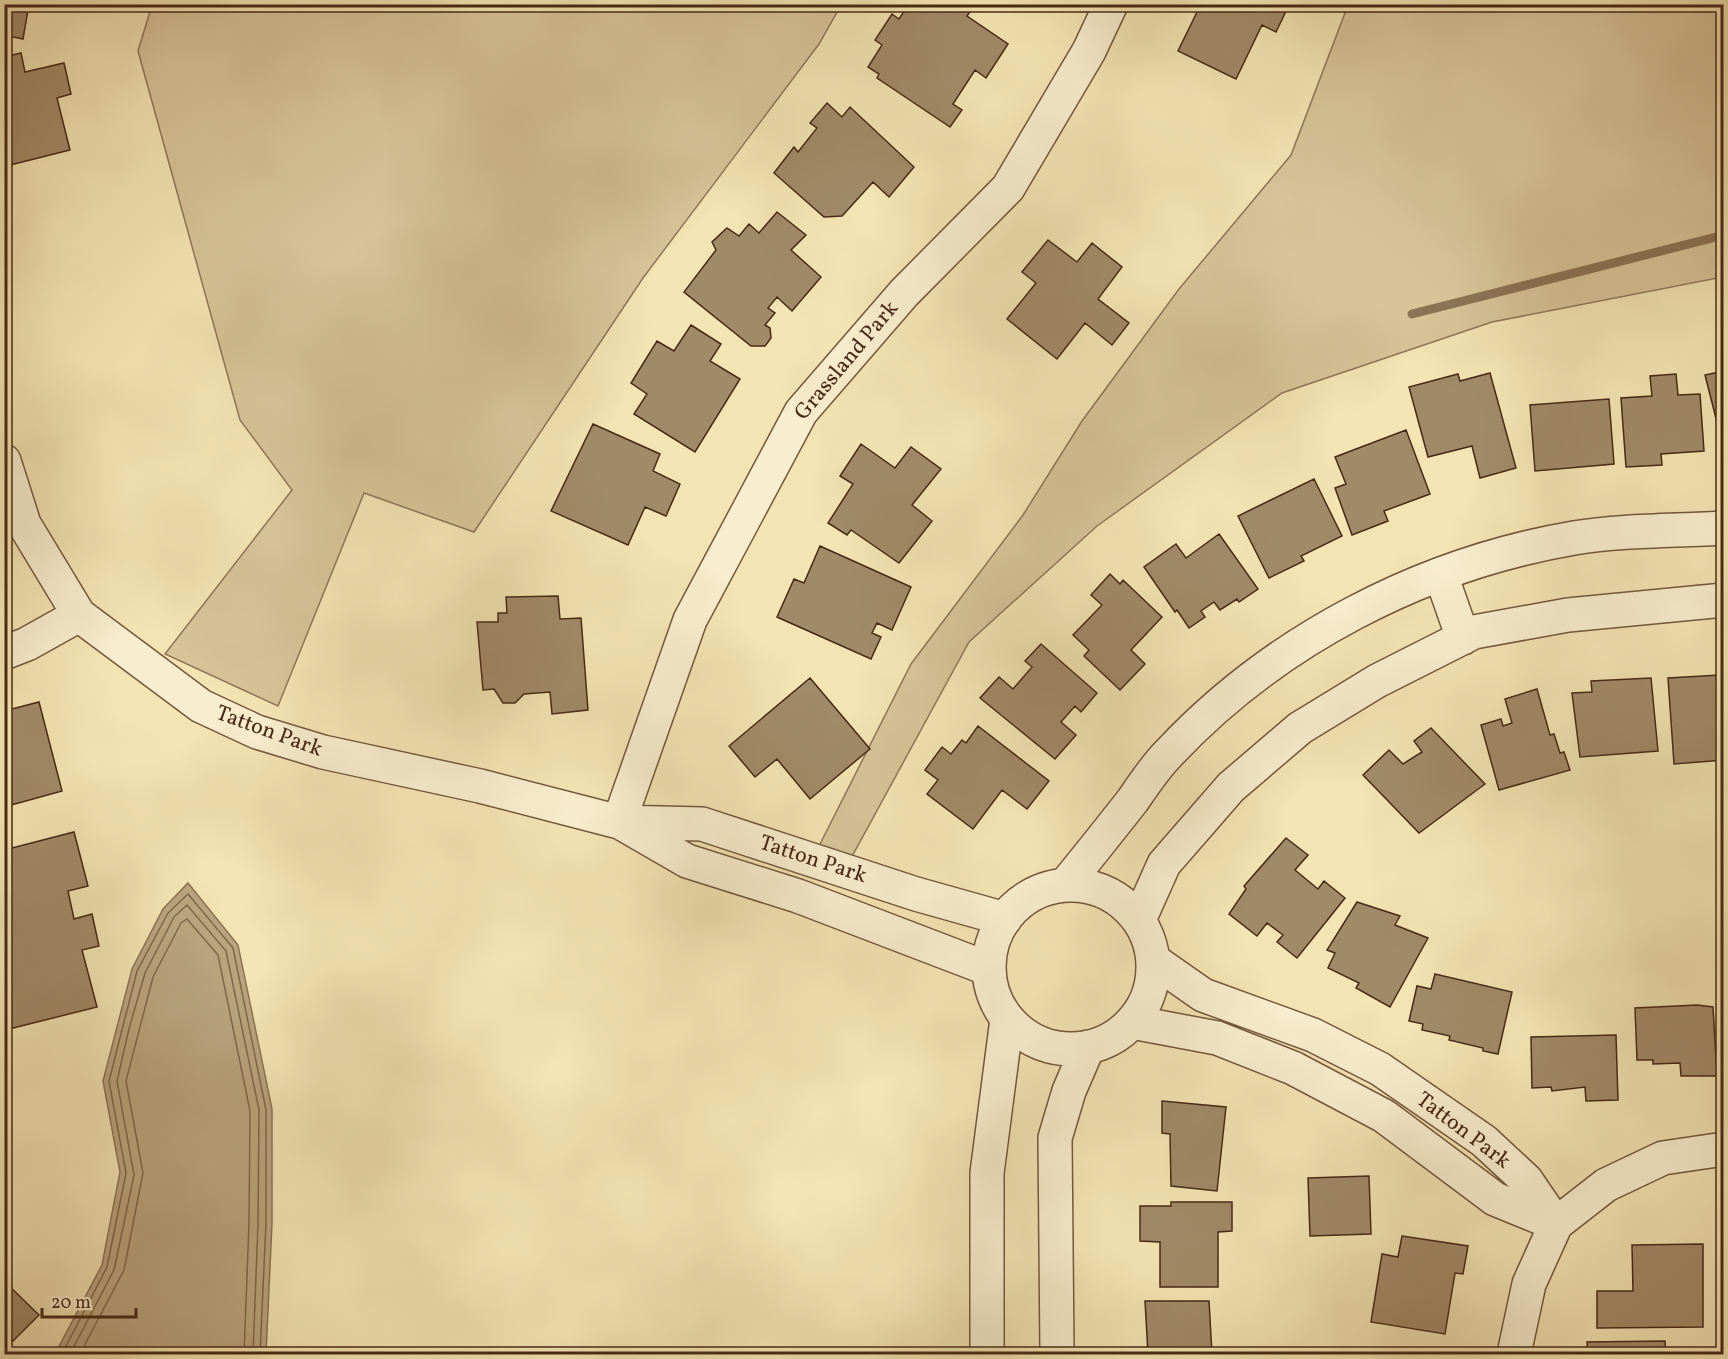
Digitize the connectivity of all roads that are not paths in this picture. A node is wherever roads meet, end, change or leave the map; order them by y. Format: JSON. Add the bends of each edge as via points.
{"nodes":[{"id":1,"x":1111,"y":4,"type":"edge"},
{"id":2,"x":4,"y":461,"type":"edge"},
{"id":3,"x":1724,"y":528,"type":"edge"},
{"id":4,"x":1441,"y":575,"type":"junction"},
{"id":5,"x":1724,"y":600,"type":"edge"},
{"id":6,"x":79,"y":615,"type":"junction"},
{"id":7,"x":1463,"y":638,"type":"junction"},
{"id":8,"x":4,"y":653,"type":"edge"},
{"id":9,"x":619,"y":822,"type":"junction"},
{"id":10,"x":809,"y":859,"type":"junction"},
{"id":11,"x":1065,"y":885,"type":"junction"},
{"id":12,"x":798,"y":896,"type":"junction"},
{"id":13,"x":1005,"y":919,"type":"junction"},
{"id":14,"x":1139,"y":920,"type":"junction"},
{"id":15,"x":1153,"y":960,"type":"junction"},
{"id":16,"x":989,"y":969,"type":"junction"},
{"id":17,"x":1007,"y":1018,"type":"junction"},
{"id":18,"x":1132,"y":1022,"type":"junction"},
{"id":19,"x":1088,"y":1047,"type":"junction"},
{"id":20,"x":1724,"y":1149,"type":"edge"},
{"id":21,"x":1556,"y":1224,"type":"junction"},
{"id":22,"x":987,"y":1354,"type":"edge"},
{"id":23,"x":1056,"y":1354,"type":"edge"},
{"id":24,"x":1514,"y":1354,"type":"edge"}],
"edges":[{"from":1,"to":9,"type":"street","name":"Grassland Park","via":[[1089,51],[1008,188],[904,293],[801,412],[690,620]]},
{"from":2,"to":6,"type":"street","name":"Tatton Park","via":[[24,524]]},
{"from":3,"to":4,"type":"street","via":[[1576,538],[1497,555]]},
{"from":4,"to":7,"type":"street"},
{"from":4,"to":11,"type":"street","via":[[1402,588],[1338,621],[1275,662],[1218,707],[1168,754]]},
{"from":5,"to":7,"type":"street","via":[[1569,615],[1474,632]]},
{"from":6,"to":8,"type":"street"},
{"from":6,"to":9,"type":"street","name":"Tatton Park","via":[[201,706],[257,732],[323,752],[480,786]]},
{"from":7,"to":14,"type":"street","via":[[1377,681],[1300,728],[1239,780],[1164,864]]},
{"from":9,"to":10,"type":"street","name":"Tatton Park","via":[[702,824]]},
{"from":9,"to":12,"type":"street","name":"Tatton Park","via":[[687,861]]},
{"from":10,"to":12,"type":"street"},
{"from":10,"to":13,"type":"street","name":"Tatton Park"},
{"from":11,"to":13,"type":"street","via":[[1042,890],[1021,902]]},
{"from":11,"to":14,"type":"street","via":[[1094,888],[1119,900]]},
{"from":12,"to":16,"type":"street","name":"Tatton Park"},
{"from":13,"to":16,"type":"street","via":[[993,942]]},
{"from":14,"to":15,"type":"street","via":[[1149,939]]},
{"from":15,"to":18,"type":"street","via":[[1152,983],[1145,1004]]},
{"from":15,"to":21,"type":"street","name":"Tatton Park","via":[[1203,995],[1313,1035],[1380,1069],[1484,1141],[1526,1180]]},
{"from":16,"to":17,"type":"street","via":[[994,995]]},
{"from":17,"to":19,"type":"street","via":[[1024,1034],[1044,1044]]},
{"from":17,"to":22,"type":"street","via":[[987,1173]]},
{"from":18,"to":19,"type":"street","via":[[1104,1042]]},
{"from":18,"to":21,"type":"street","name":"Tatton Park","via":[[1217,1038],[1293,1068],[1384,1116],[1495,1199]]},
{"from":19,"to":23,"type":"street","via":[[1055,1138]]},
{"from":20,"to":21,"type":"street","via":[[1663,1158],[1606,1185]]},
{"from":21,"to":24,"type":"street","via":[[1529,1284]]}]}
